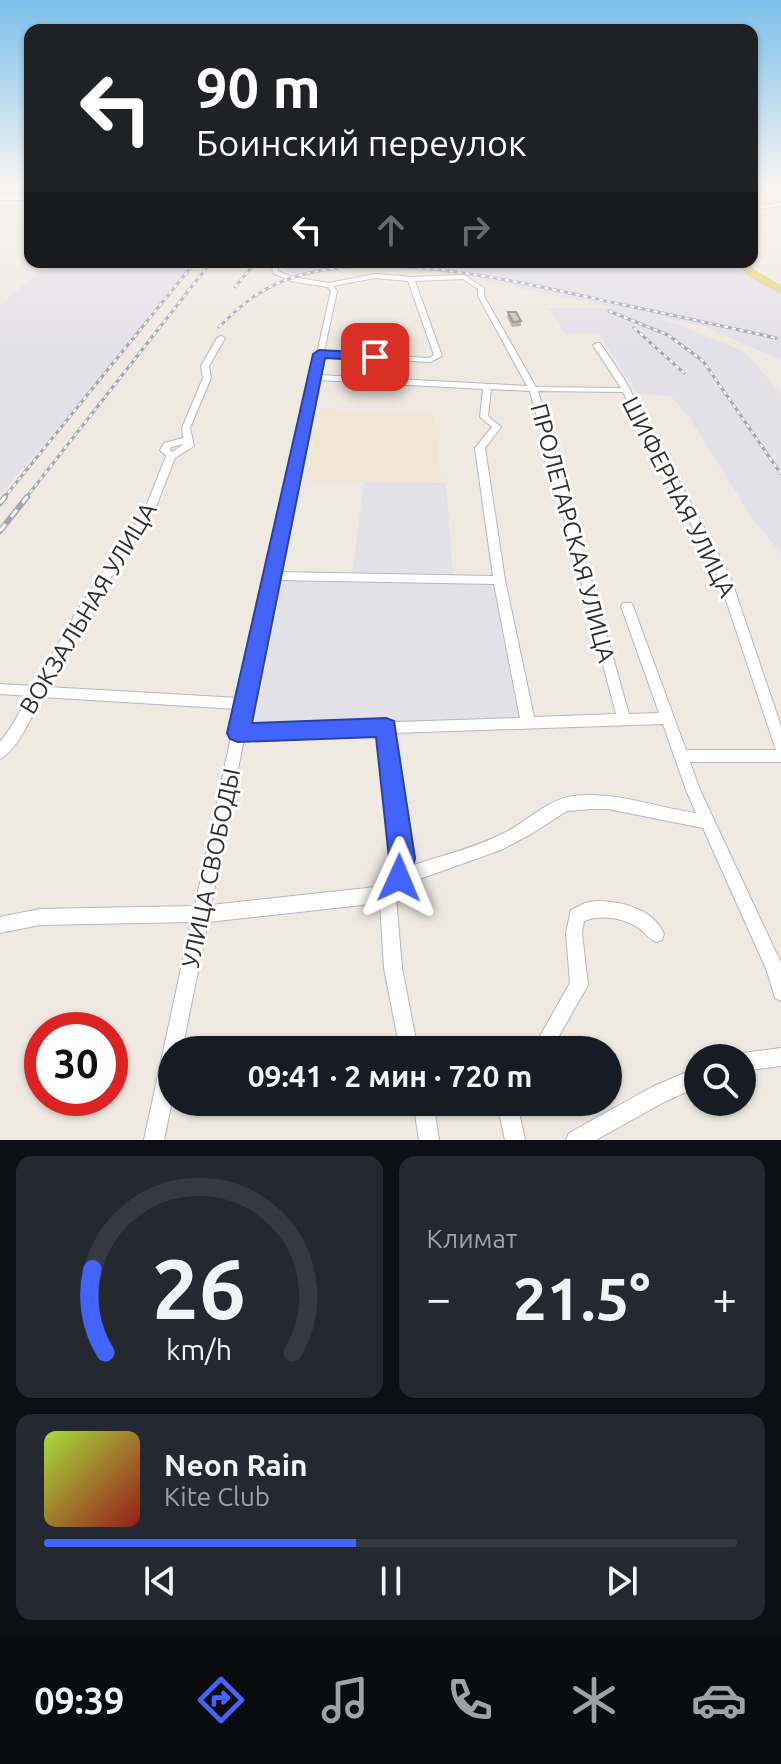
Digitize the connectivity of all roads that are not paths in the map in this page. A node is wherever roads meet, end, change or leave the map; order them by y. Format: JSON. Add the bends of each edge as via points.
{"nodes":[{"id":1,"x":275,"y":268,"type":"edge"},
{"id":2,"x":747,"y":268,"type":"edge"},
{"id":3,"x":411,"y":279,"type":"junction"},
{"id":4,"x":329,"y":285,"type":"junction"},
{"id":5,"x":781,"y":291,"type":"edge"},
{"id":6,"x":221,"y":338,"type":"dead end"},
{"id":7,"x":597,"y":345,"type":"dead end"},
{"id":8,"x":319,"y":354,"type":"junction"},
{"id":9,"x":314,"y":377,"type":"junction"},
{"id":10,"x":487,"y":387,"type":"junction"},
{"id":11,"x":533,"y":389,"type":"junction"},
{"id":12,"x":625,"y":390,"type":"junction"},
{"id":13,"x":271,"y":576,"type":"junction"},
{"id":14,"x":499,"y":580,"type":"junction"},
{"id":15,"x":627,"y":606,"type":"dead end"},
{"id":16,"x":0,"y":689,"type":"edge"},
{"id":17,"x":40,"y":690,"type":"junction"},
{"id":18,"x":244,"y":704,"type":"junction"},
{"id":19,"x":668,"y":718,"type":"junction"},
{"id":20,"x":624,"y":719,"type":"junction"},
{"id":21,"x":528,"y":722,"type":"junction"},
{"id":22,"x":386,"y":727,"type":"junction"},
{"id":23,"x":238,"y":733,"type":"junction"},
{"id":24,"x":781,"y":746,"type":"edge"},
{"id":25,"x":0,"y":753,"type":"edge"},
{"id":26,"x":681,"y":756,"type":"junction"},
{"id":27,"x":781,"y":756,"type":"edge"},
{"id":28,"x":708,"y":822,"type":"junction"},
{"id":29,"x":399,"y":878,"type":"junction"},
{"id":30,"x":388,"y":894,"type":"junction"},
{"id":31,"x":201,"y":914,"type":"junction"},
{"id":32,"x":0,"y":925,"type":"edge"},
{"id":33,"x":656,"y":934,"type":"dead end"},
{"id":34,"x":781,"y":992,"type":"edge"},
{"id":35,"x":175,"y":1036,"type":"edge"},
{"id":36,"x":406,"y":1036,"type":"edge"},
{"id":37,"x":549,"y":1036,"type":"edge"},
{"id":38,"x":781,"y":1057,"type":"edge"},
{"id":39,"x":756,"y":1060,"type":"edge"},
{"id":40,"x":684,"y":1084,"type":"edge"},
{"id":41,"x":159,"y":1116,"type":"edge"},
{"id":42,"x":425,"y":1116,"type":"edge"},
{"id":43,"x":510,"y":1116,"type":"edge"},
{"id":44,"x":154,"y":1140,"type":"edge"},
{"id":45,"x":429,"y":1140,"type":"edge"},
{"id":46,"x":516,"y":1140,"type":"edge"},
{"id":47,"x":576,"y":1140,"type":"edge"}],
"edges":[{"from":1,"to":4,"type":"street","via":[[283,277]]},
{"from":2,"to":5,"type":"main road"},
{"from":3,"to":4,"type":"street","name":"ПРОЛЕТАРСКАЯ УЛИЦА","via":[[375,276]]},
{"from":3,"to":8,"type":"street","via":[[437,358]]},
{"from":3,"to":11,"type":"street","name":"ПРОЛЕТАРСКАЯ УЛИЦА","via":[[464,277],[481,288]]},
{"from":4,"to":8,"type":"street","name":"УЛИЦА СВОБОДЫ","via":[[334,291]]},
{"from":6,"to":17,"type":"street","name":"ВОКЗАЛЬНАЯ УЛИЦА","via":[[205,366],[207,378],[186,428],[189,446],[171,456],[150,509],[81,614]]},
{"from":7,"to":12,"type":"street","name":"ШИФЕРНАЯ УЛИЦА"},
{"from":8,"to":9,"type":"street","name":"УЛИЦА СВОБОДЫ"},
{"from":9,"to":10,"type":"street"},
{"from":9,"to":13,"type":"street","name":"УЛИЦА СВОБОДЫ"},
{"from":10,"to":11,"type":"street"},
{"from":10,"to":14,"type":"street","via":[[484,417],[497,427],[480,448]]},
{"from":11,"to":12,"type":"street"},
{"from":11,"to":20,"type":"street","name":"ПРОЛЕТАРСКАЯ УЛИЦА","via":[[549,427],[547,438]]},
{"from":12,"to":24,"type":"street","name":"ШИФЕРНАЯ УЛИЦА","via":[[724,576]]},
{"from":13,"to":14,"type":"street"},
{"from":13,"to":18,"type":"street","name":"УЛИЦА СВОБОДЫ"},
{"from":14,"to":21,"type":"street"},
{"from":15,"to":19,"type":"street","name":"ПРОЛЕТАРСКАЯ УЛИЦА"},
{"from":16,"to":17,"type":"street"},
{"from":17,"to":18,"type":"street"},
{"from":17,"to":25,"type":"street","name":"ВОКЗАЛЬНАЯ УЛИЦА"},
{"from":18,"to":23,"type":"street","name":"УЛИЦА СВОБОДЫ"},
{"from":19,"to":20,"type":"street"},
{"from":19,"to":26,"type":"street","name":"ПРОЛЕТАРСКАЯ УЛИЦА"},
{"from":20,"to":21,"type":"street"},
{"from":21,"to":22,"type":"street"},
{"from":22,"to":23,"type":"street"},
{"from":22,"to":29,"type":"street","via":[[402,858]]},
{"from":23,"to":31,"type":"street","name":"УЛИЦА СВОБОДЫ"},
{"from":26,"to":27,"type":"street"},
{"from":26,"to":28,"type":"street","name":"ПРОЛЕТАРСКАЯ УЛИЦА"},
{"from":28,"to":29,"type":"street","via":[[638,807],[576,802],[554,807],[484,852]]},
{"from":28,"to":34,"type":"street","name":"ПРОЛЕТАРСКАЯ УЛИЦА"},
{"from":29,"to":30,"type":"street"},
{"from":30,"to":31,"type":"street"},
{"from":30,"to":36,"type":"street","via":[[393,968]]},
{"from":31,"to":32,"type":"street","via":[[40,917]]},
{"from":31,"to":35,"type":"street","name":"УЛИЦА СВОБОДЫ"},
{"from":33,"to":37,"type":"street","via":[[645,920],[628,914],[592,910],[577,916],[579,985]]},
{"from":38,"to":39,"type":"street"},
{"from":40,"to":47,"type":"street"},
{"from":41,"to":44,"type":"street","name":"УЛИЦА СВОБОДЫ"},
{"from":42,"to":45,"type":"street"},
{"from":43,"to":46,"type":"street"}]}
